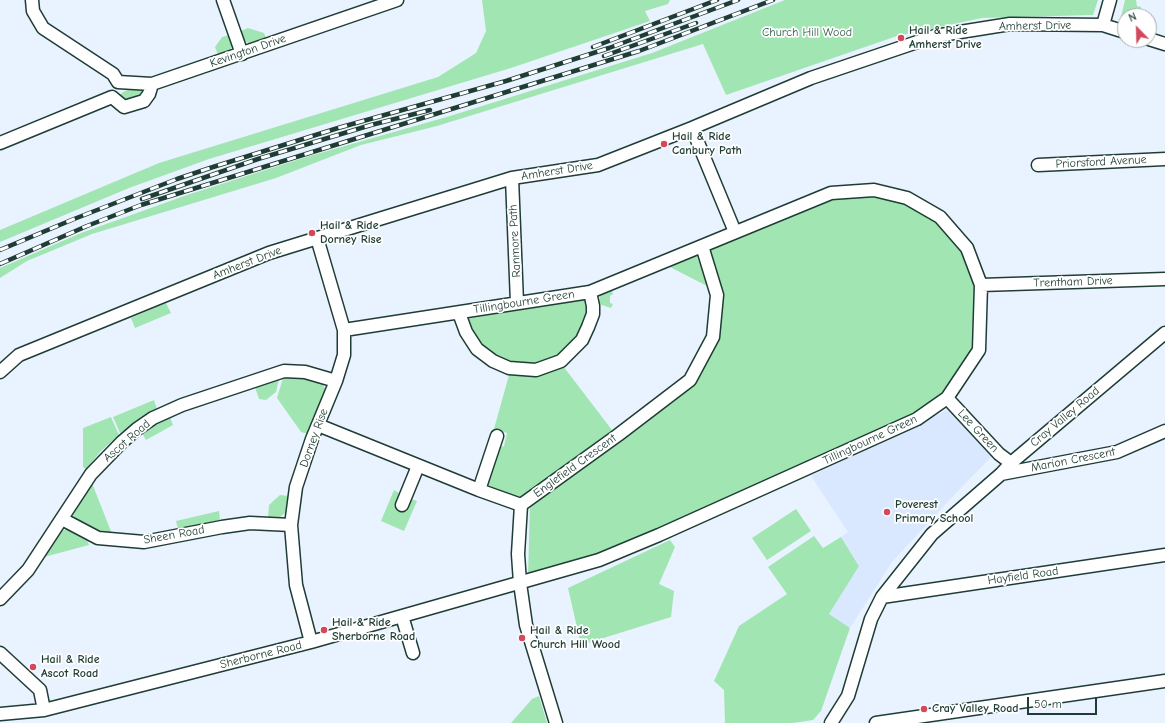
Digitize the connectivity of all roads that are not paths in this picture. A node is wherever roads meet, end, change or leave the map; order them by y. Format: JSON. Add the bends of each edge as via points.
{"nodes":[{"id":1,"x":32,"y":0,"type":"edge"},
{"id":2,"x":223,"y":0,"type":"edge"},
{"id":3,"x":397,"y":0,"type":"edge"},
{"id":4,"x":1110,"y":0,"type":"edge"},
{"id":5,"x":1102,"y":25,"type":"junction"},
{"id":6,"x":1117,"y":30,"type":"edge"},
{"id":7,"x":242,"y":54,"type":"junction"},
{"id":8,"x":118,"y":82,"type":"junction"},
{"id":9,"x":152,"y":84,"type":"junction"},
{"id":10,"x":112,"y":97,"type":"junction"},
{"id":11,"x":692,"y":128,"type":"junction"},
{"id":12,"x":0,"y":143,"type":"edge"},
{"id":13,"x":1165,"y":159,"type":"edge"},
{"id":14,"x":1038,"y":165,"type":"dead end"},
{"id":15,"x":512,"y":178,"type":"junction"},
{"id":16,"x":736,"y":232,"type":"junction"},
{"id":17,"x":316,"y":238,"type":"junction"},
{"id":18,"x":702,"y":246,"type":"junction"},
{"id":19,"x":1165,"y":279,"type":"edge"},
{"id":20,"x":981,"y":285,"type":"junction"},
{"id":21,"x":590,"y":292,"type":"junction"},
{"id":22,"x":518,"y":303,"type":"junction"},
{"id":23,"x":459,"y":313,"type":"junction"},
{"id":24,"x":344,"y":330,"type":"junction"},
{"id":25,"x":1165,"y":333,"type":"edge"},
{"id":26,"x":0,"y":372,"type":"edge"},
{"id":27,"x":336,"y":380,"type":"junction"},
{"id":28,"x":947,"y":398,"type":"junction"},
{"id":29,"x":318,"y":425,"type":"junction"},
{"id":30,"x":1165,"y":431,"type":"edge"},
{"id":31,"x":497,"y":436,"type":"dead end"},
{"id":32,"x":1010,"y":463,"type":"junction"},
{"id":33,"x":418,"y":466,"type":"junction"},
{"id":34,"x":1001,"y":474,"type":"junction"},
{"id":35,"x":479,"y":490,"type":"junction"},
{"id":36,"x":402,"y":505,"type":"dead end"},
{"id":37,"x":521,"y":505,"type":"junction"},
{"id":38,"x":62,"y":519,"type":"junction"},
{"id":39,"x":291,"y":525,"type":"junction"},
{"id":40,"x":1165,"y":555,"type":"edge"},
{"id":41,"x":520,"y":583,"type":"junction"},
{"id":42,"x":882,"y":598,"type":"junction"},
{"id":43,"x":0,"y":599,"type":"edge"},
{"id":44,"x":402,"y":616,"type":"junction"},
{"id":45,"x":311,"y":642,"type":"junction"},
{"id":46,"x":0,"y":653,"type":"edge"},
{"id":47,"x":413,"y":653,"type":"dead end"},
{"id":48,"x":1165,"y":681,"type":"edge"},
{"id":49,"x":44,"y":710,"type":"junction"},
{"id":50,"x":0,"y":714,"type":"edge"},
{"id":51,"x":556,"y":723,"type":"edge"},
{"id":52,"x":831,"y":723,"type":"edge"},
{"id":53,"x":876,"y":723,"type":"edge"}],
"edges":[{"from":1,"to":8,"type":"street","via":[[33,11],[43,28],[113,74]]},
{"from":2,"to":7,"type":"street"},
{"from":3,"to":7,"type":"street","name":"Kevington Drive"},
{"from":4,"to":5,"type":"street"},
{"from":5,"to":6,"type":"street","name":"Amherst Drive"},
{"from":5,"to":11,"type":"street","name":"Amherst Drive","via":[[1010,24],[935,36],[811,78]]},
{"from":7,"to":9,"type":"street","name":"Kevington Drive"},
{"from":8,"to":9,"type":"street"},
{"from":8,"to":10,"type":"street"},
{"from":9,"to":10,"type":"street","via":[[144,101],[124,107]]},
{"from":10,"to":12,"type":"street"},
{"from":11,"to":15,"type":"street","name":"Amherst Drive","via":[[598,165]]},
{"from":11,"to":16,"type":"street"},
{"from":13,"to":14,"type":"street","name":"Priorsford Avenue"},
{"from":15,"to":17,"type":"street","name":"Amherst Drive"},
{"from":15,"to":22,"type":"street","name":"Ranmore Path"},
{"from":16,"to":18,"type":"street","name":"Tillingbourne Green"},
{"from":16,"to":20,"type":"street","name":"Tillingbourne Green","via":[[831,193],[874,190],[907,198],[940,217],[967,248]]},
{"from":17,"to":24,"type":"street","name":"Dorney Rise"},
{"from":17,"to":26,"type":"street","name":"Amherst Drive","via":[[269,253],[19,356]]},
{"from":18,"to":21,"type":"street","name":"Tillingbourne Green"},
{"from":18,"to":37,"type":"street","name":"Englefield Crescent","via":[[717,295],[714,337],[690,380]]},
{"from":19,"to":20,"type":"street","name":"Trentham Drive"},
{"from":20,"to":28,"type":"street","name":"Tillingbourne Green","via":[[979,350]]},
{"from":21,"to":22,"type":"street","name":"Tillingbourne Green"},
{"from":21,"to":23,"type":"street","name":"Tillingbourne Green","via":[[593,314],[582,340],[562,361],[536,370],[509,368],[493,361],[477,349],[466,332]]},
{"from":22,"to":23,"type":"street","name":"Tillingbourne Green"},
{"from":23,"to":24,"type":"street","name":"Tillingbourne Green"},
{"from":24,"to":27,"type":"street","name":"Dorney Rise","via":[[344,355]]},
{"from":25,"to":32,"type":"street","name":"Cray Valley Road"},
{"from":27,"to":29,"type":"street","name":"Dorney Rise"},
{"from":27,"to":38,"type":"street","name":"Ascot Road","via":[[305,372],[284,371],[182,405],[153,418],[122,442],[91,474]]},
{"from":28,"to":32,"type":"street","name":"Lee Green"},
{"from":28,"to":41,"type":"street","name":"Tillingbourne Green","via":[[917,419],[659,535],[599,560]]},
{"from":29,"to":33,"type":"street","name":"Englefield Crescent"},
{"from":29,"to":39,"type":"street","name":"Dorney Rise","via":[[296,487]]},
{"from":30,"to":34,"type":"street","name":"Marion Crescent","via":[[1117,452]]},
{"from":31,"to":35,"type":"street"},
{"from":32,"to":34,"type":"street","name":"Cray Valley Road"},
{"from":33,"to":35,"type":"street","name":"Englefield Crescent"},
{"from":33,"to":36,"type":"street"},
{"from":34,"to":42,"type":"street","name":"Cray Valley Road","via":[[932,534]]},
{"from":35,"to":37,"type":"street","name":"Englefield Crescent"},
{"from":37,"to":41,"type":"street","via":[[518,554]]},
{"from":38,"to":39,"type":"street","name":"Sheen Road","via":[[98,538],[144,542],[250,523]]},
{"from":38,"to":43,"type":"street","name":"Ascot Road","via":[[28,570]]},
{"from":39,"to":45,"type":"street","name":"Dorney Rise","via":[[296,585]]},
{"from":40,"to":42,"type":"street","name":"Hayfield Road"},
{"from":41,"to":44,"type":"street","name":"Sherborne Road"},
{"from":41,"to":51,"type":"street","via":[[526,625]]},
{"from":42,"to":52,"type":"street","name":"Cray Valley Road","via":[[871,619],[848,696]]},
{"from":44,"to":45,"type":"street","name":"Sherborne Road"},
{"from":44,"to":47,"type":"street"},
{"from":45,"to":49,"type":"street","name":"Sherborne Road"},
{"from":46,"to":49,"type":"street","via":[[40,690]]},
{"from":48,"to":53,"type":"street"},
{"from":49,"to":50,"type":"street","name":"Sherborne Road"}]}
